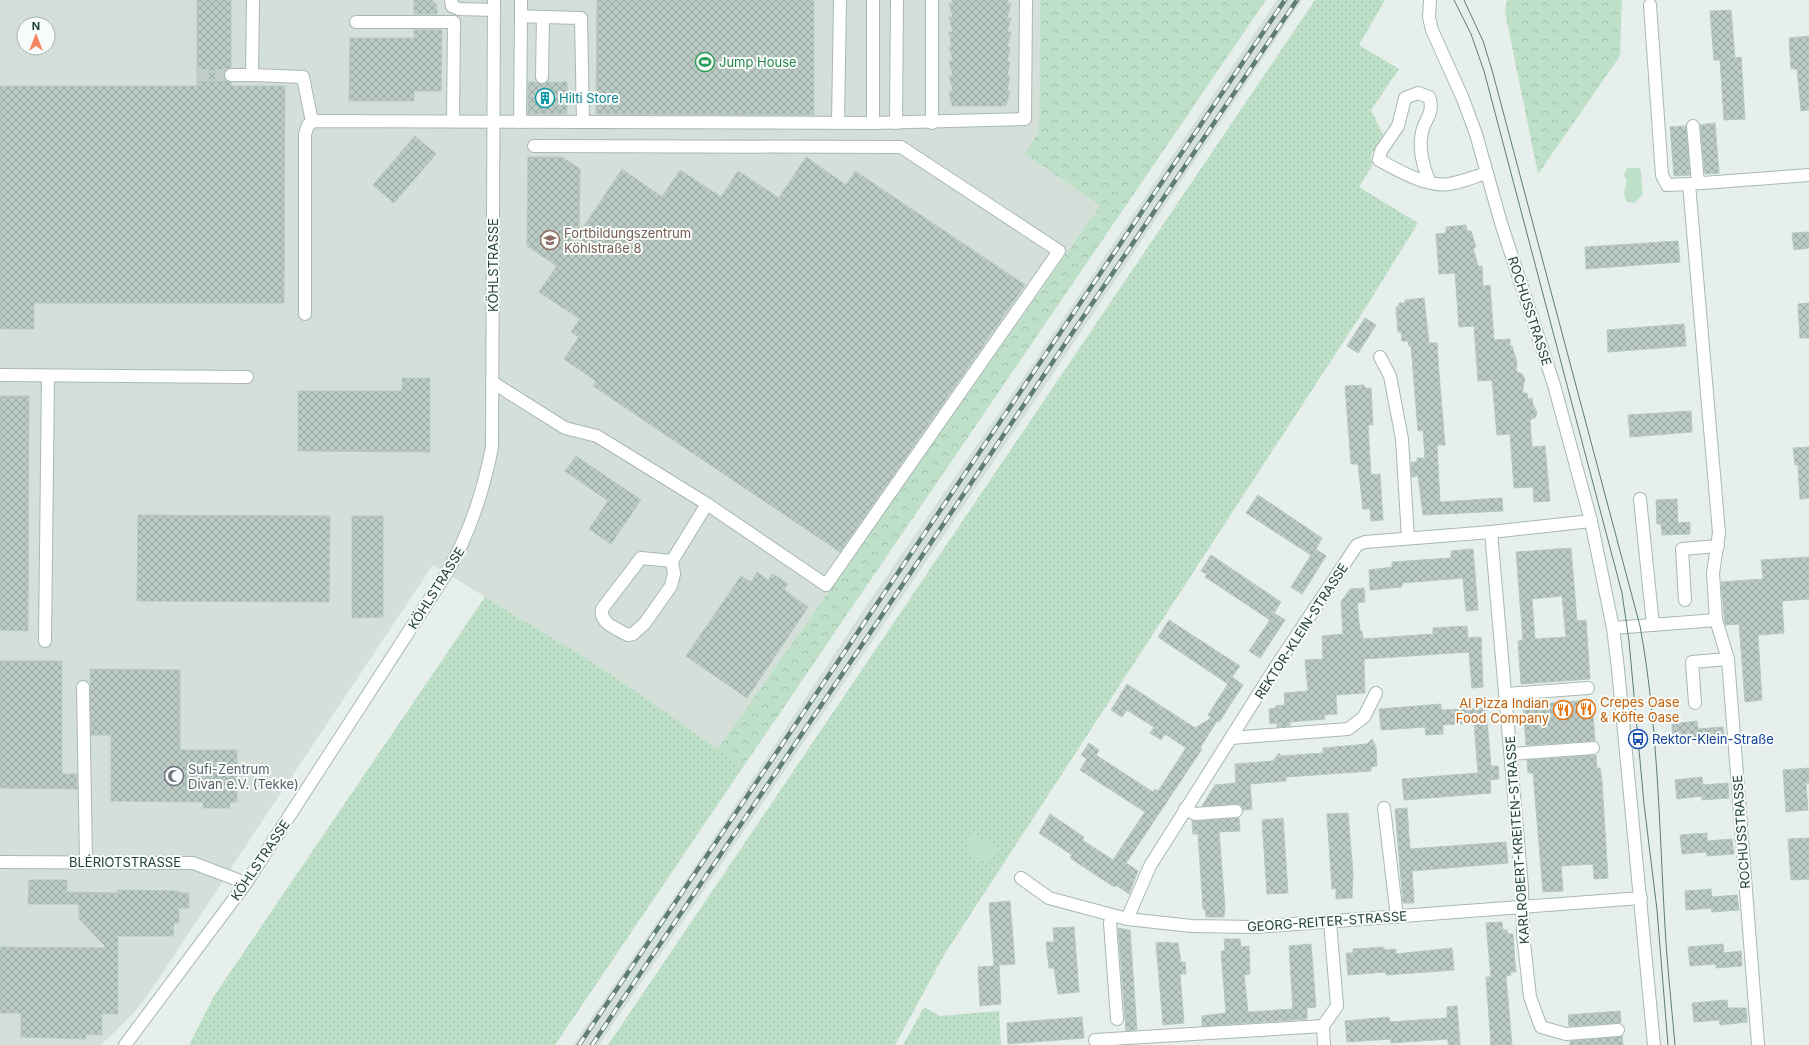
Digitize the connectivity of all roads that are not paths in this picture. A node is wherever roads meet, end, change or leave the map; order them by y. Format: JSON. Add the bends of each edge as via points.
{"nodes":[{"id":1,"x":253,"y":0,"type":"edge"},
{"id":2,"x":451,"y":0,"type":"edge"},
{"id":3,"x":521,"y":0,"type":"edge"},
{"id":4,"x":840,"y":0,"type":"edge"},
{"id":5,"x":873,"y":0,"type":"edge"},
{"id":6,"x":897,"y":0,"type":"edge"},
{"id":7,"x":932,"y":0,"type":"edge"},
{"id":8,"x":1026,"y":0,"type":"edge"},
{"id":9,"x":1430,"y":0,"type":"edge"},
{"id":10,"x":494,"y":5,"type":"edge"},
{"id":11,"x":1650,"y":5,"type":"dead end"},
{"id":12,"x":521,"y":16,"type":"junction"},
{"id":13,"x":543,"y":17,"type":"junction"},
{"id":14,"x":356,"y":22,"type":"dead end"},
{"id":15,"x":231,"y":75,"type":"tunnel mouth"},
{"id":16,"x":252,"y":75,"type":"junction"},
{"id":17,"x":542,"y":77,"type":"dead end"},
{"id":18,"x":453,"y":121,"type":"junction"},
{"id":19,"x":312,"y":122,"type":"junction"},
{"id":20,"x":493,"y":122,"type":"junction"},
{"id":21,"x":520,"y":122,"type":"junction"},
{"id":22,"x":583,"y":122,"type":"junction"},
{"id":23,"x":838,"y":123,"type":"junction"},
{"id":24,"x":873,"y":123,"type":"junction"},
{"id":25,"x":896,"y":123,"type":"junction"},
{"id":26,"x":932,"y":123,"type":"junction"},
{"id":27,"x":1693,"y":126,"type":"dead end"},
{"id":28,"x":534,"y":146,"type":"dead end"},
{"id":29,"x":1487,"y":173,"type":"junction"},
{"id":30,"x":1809,"y":175,"type":"edge"},
{"id":31,"x":1429,"y":181,"type":"junction"},
{"id":32,"x":1694,"y":183,"type":"junction"},
{"id":33,"x":305,"y":314,"type":"dead end"},
{"id":34,"x":1380,"y":357,"type":"dead end"},
{"id":35,"x":0,"y":375,"type":"edge"},
{"id":36,"x":48,"y":376,"type":"junction"},
{"id":37,"x":247,"y":377,"type":"dead end"},
{"id":38,"x":492,"y":382,"type":"junction"},
{"id":39,"x":1640,"y":499,"type":"dead end"},
{"id":40,"x":707,"y":504,"type":"junction"},
{"id":41,"x":1591,"y":521,"type":"junction"},
{"id":42,"x":1491,"y":532,"type":"junction"},
{"id":43,"x":1408,"y":538,"type":"junction"},
{"id":44,"x":1718,"y":546,"type":"junction"},
{"id":45,"x":672,"y":561,"type":"junction"},
{"id":46,"x":1685,"y":600,"type":"dead end"},
{"id":47,"x":1716,"y":620,"type":"junction"},
{"id":48,"x":1653,"y":625,"type":"junction"},
{"id":49,"x":1613,"y":628,"type":"junction"},
{"id":50,"x":45,"y":641,"type":"dead end"},
{"id":51,"x":1728,"y":659,"type":"junction"},
{"id":52,"x":83,"y":687,"type":"dead end"},
{"id":53,"x":1588,"y":688,"type":"dead end"},
{"id":54,"x":1376,"y":693,"type":"dead end"},
{"id":55,"x":1507,"y":694,"type":"junction"},
{"id":56,"x":1695,"y":703,"type":"dead end"},
{"id":57,"x":1231,"y":738,"type":"junction"},
{"id":58,"x":1593,"y":748,"type":"dead end"},
{"id":59,"x":1511,"y":754,"type":"junction"},
{"id":60,"x":1384,"y":808,"type":"dead end"},
{"id":61,"x":1185,"y":809,"type":"junction"},
{"id":62,"x":1236,"y":811,"type":"dead end"},
{"id":63,"x":0,"y":862,"type":"edge"},
{"id":64,"x":86,"y":862,"type":"junction"},
{"id":65,"x":1021,"y":878,"type":"dead end"},
{"id":66,"x":246,"y":883,"type":"junction"},
{"id":67,"x":1641,"y":898,"type":"junction"},
{"id":68,"x":1524,"y":907,"type":"junction"},
{"id":69,"x":1112,"y":915,"type":"junction"},
{"id":70,"x":1396,"y":917,"type":"junction"},
{"id":71,"x":1127,"y":919,"type":"junction"},
{"id":72,"x":1330,"y":922,"type":"junction"},
{"id":73,"x":1117,"y":1019,"type":"dead end"},
{"id":74,"x":1323,"y":1026,"type":"junction"},
{"id":75,"x":1618,"y":1030,"type":"dead end"},
{"id":76,"x":1095,"y":1040,"type":"dead end"},
{"id":77,"x":125,"y":1045,"type":"edge"},
{"id":78,"x":1324,"y":1045,"type":"edge"},
{"id":79,"x":1654,"y":1045,"type":"edge"},
{"id":80,"x":1758,"y":1045,"type":"edge"}],
"edges":[{"from":1,"to":16,"type":"street"},
{"from":2,"to":10,"type":"street","via":[[452,6],[458,9]]},
{"from":3,"to":12,"type":"street"},
{"from":4,"to":23,"type":"street"},
{"from":5,"to":24,"type":"street"},
{"from":6,"to":25,"type":"street"},
{"from":7,"to":26,"type":"street"},
{"from":8,"to":26,"type":"street","via":[[1025,119]]},
{"from":9,"to":29,"type":"street","name":"ROCHUSSTRASSE","via":[[1428,17],[1432,30],[1463,99]]},
{"from":10,"to":20,"type":"street","name":"KÖHLSTRASSE"},
{"from":11,"to":32,"type":"street","via":[[1662,176],[1667,185]]},
{"from":12,"to":13,"type":"street"},
{"from":12,"to":21,"type":"street"},
{"from":13,"to":17,"type":"street"},
{"from":13,"to":22,"type":"street","via":[[581,18]]},
{"from":14,"to":18,"type":"street","via":[[454,22]]},
{"from":15,"to":16,"type":"street"},
{"from":16,"to":19,"type":"street","via":[[303,77]]},
{"from":18,"to":19,"type":"street"},
{"from":18,"to":20,"type":"street"},
{"from":19,"to":33,"type":"street","via":[[306,128],[305,134]]},
{"from":20,"to":21,"type":"street"},
{"from":20,"to":38,"type":"street","name":"KÖHLSTRASSE"},
{"from":21,"to":22,"type":"street"},
{"from":22,"to":23,"type":"street"},
{"from":23,"to":24,"type":"street"},
{"from":24,"to":25,"type":"street"},
{"from":25,"to":26,"type":"street"},
{"from":27,"to":32,"type":"street","name":"ROCHUSSTRASSE"},
{"from":28,"to":40,"type":"street","via":[[901,147],[1059,251],[826,585]]},
{"from":29,"to":31,"type":"street","via":[[1453,184]]},
{"from":29,"to":41,"type":"street","name":"ROCHUSSTRASSE","via":[[1554,385]]},
{"from":30,"to":32,"type":"street"},
{"from":31,"to":31,"type":"street","via":[[1412,178],[1379,160],[1381,152],[1398,126],[1405,98],[1418,93],[1429,98],[1432,103],[1430,116],[1422,132],[1421,145],[1422,164]]},
{"from":32,"to":44,"type":"street","name":"ROCHUSSTRASSE","via":[[1720,533]]},
{"from":34,"to":43,"type":"street","via":[[1390,376],[1402,439]]},
{"from":35,"to":36,"type":"street"},
{"from":36,"to":37,"type":"street"},
{"from":36,"to":50,"type":"street"},
{"from":38,"to":40,"type":"street","via":[[565,428],[597,436]]},
{"from":38,"to":66,"type":"street","name":"KÖHLSTRASSE","via":[[491,453],[476,509],[458,554]]},
{"from":39,"to":48,"type":"street"},
{"from":40,"to":45,"type":"street"},
{"from":41,"to":42,"type":"street","name":"REKTOR-KLEIN-STRASSE"},
{"from":41,"to":49,"type":"street","name":"ROCHUSSTRASSE"},
{"from":42,"to":43,"type":"street","name":"REKTOR-KLEIN-STRASSE"},
{"from":42,"to":55,"type":"street","name":"KARLROBERT-KREITEN-STRASSE"},
{"from":43,"to":57,"type":"street","name":"REKTOR-KLEIN-STRASSE","via":[[1357,545]]},
{"from":44,"to":46,"type":"street","via":[[1682,549]]},
{"from":44,"to":47,"type":"street","name":"ROCHUSSTRASSE","via":[[1713,573]]},
{"from":45,"to":45,"type":"street","via":[[674,574],[671,586],[638,630],[628,635],[604,620],[602,609],[641,558]]},
{"from":47,"to":48,"type":"street"},
{"from":47,"to":51,"type":"street","name":"ROCHUSSTRASSE"},
{"from":48,"to":49,"type":"street"},
{"from":49,"to":67,"type":"street","name":"ROCHUSSTRASSE"},
{"from":51,"to":56,"type":"street","via":[[1692,662]]},
{"from":51,"to":80,"type":"street","name":"ROCHUSSTRASSE"},
{"from":52,"to":64,"type":"street"},
{"from":53,"to":55,"type":"street"},
{"from":54,"to":57,"type":"street","via":[[1364,716],[1348,729]]},
{"from":55,"to":59,"type":"street","name":"KARLROBERT-KREITEN-STRASSE"},
{"from":57,"to":61,"type":"street","name":"REKTOR-KLEIN-STRASSE"},
{"from":58,"to":59,"type":"street"},
{"from":59,"to":68,"type":"street","name":"KARLROBERT-KREITEN-STRASSE"},
{"from":60,"to":70,"type":"street"},
{"from":61,"to":62,"type":"street","via":[[1195,814]]},
{"from":61,"to":71,"type":"street","name":"REKTOR-KLEIN-STRASSE","via":[[1150,866]]},
{"from":63,"to":64,"type":"street","name":"BLÉRIOTSTRASSE"},
{"from":64,"to":66,"type":"street","name":"BLÉRIOTSTRASSE","via":[[193,863]]},
{"from":65,"to":69,"type":"street","name":"GEORG-REITER-STRASSE","via":[[1049,898]]},
{"from":66,"to":77,"type":"street","name":"KÖHLSTRASSE"},
{"from":67,"to":68,"type":"street","name":"GEORG-REITER-STRASSE"},
{"from":67,"to":79,"type":"street","name":"ROCHUSSTRASSE"},
{"from":68,"to":70,"type":"street","name":"GEORG-REITER-STRASSE"},
{"from":68,"to":75,"type":"street","name":"KARLROBERT-KREITEN-STRASSE","via":[[1523,934],[1530,997],[1541,1027],[1566,1034]]},
{"from":69,"to":71,"type":"street","name":"GEORG-REITER-STRASSE"},
{"from":69,"to":73,"type":"street","via":[[1110,923]]},
{"from":70,"to":72,"type":"street","name":"GEORG-REITER-STRASSE"},
{"from":71,"to":72,"type":"street","name":"GEORG-REITER-STRASSE","via":[[1192,926],[1255,927]]},
{"from":72,"to":74,"type":"street","via":[[1337,1006]]},
{"from":74,"to":76,"type":"street"},
{"from":74,"to":78,"type":"street"}]}
